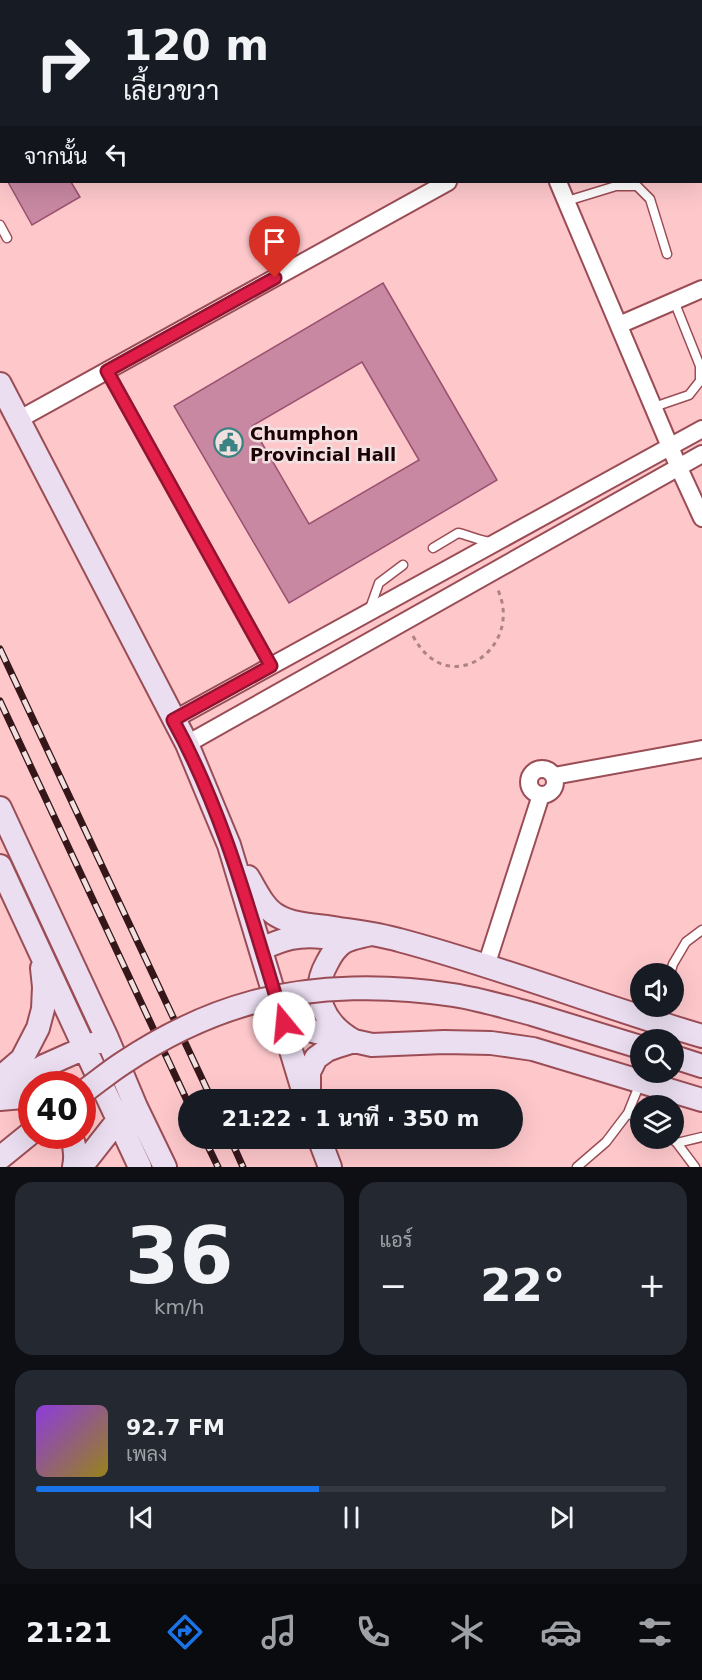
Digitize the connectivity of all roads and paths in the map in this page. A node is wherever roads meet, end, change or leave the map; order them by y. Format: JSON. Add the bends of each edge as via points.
{"nodes":[{"id":1,"x":446,"y":183,"type":"edge"},
{"id":2,"x":558,"y":183,"type":"edge"},
{"id":3,"x":567,"y":201,"type":"junction"},
{"id":4,"x":0,"y":225,"type":"edge"},
{"id":5,"x":7,"y":238,"type":"dead end"},
{"id":6,"x":668,"y":254,"type":"dead end"},
{"id":7,"x":702,"y":289,"type":"edge"},
{"id":8,"x":674,"y":301,"type":"junction"},
{"id":9,"x":619,"y":325,"type":"junction"},
{"id":10,"x":107,"y":371,"type":"junction"},
{"id":11,"x":0,"y":384,"type":"edge"},
{"id":12,"x":654,"y":407,"type":"junction"},
{"id":13,"x":18,"y":420,"type":"junction"},
{"id":14,"x":702,"y":429,"type":"edge"},
{"id":15,"x":671,"y":447,"type":"junction"},
{"id":16,"x":702,"y":454,"type":"edge"},
{"id":17,"x":678,"y":468,"type":"junction"},
{"id":18,"x":697,"y":495,"type":"edge"},
{"id":19,"x":702,"y":518,"type":"edge"},
{"id":20,"x":500,"y":541,"type":"junction"},
{"id":21,"x":433,"y":548,"type":"dead end"},
{"id":22,"x":511,"y":562,"type":"junction"},
{"id":23,"x":403,"y":565,"type":"dead end"},
{"id":24,"x":490,"y":574,"type":"junction"},
{"id":25,"x":367,"y":614,"type":"junction"},
{"id":26,"x":405,"y":621,"type":"junction"},
{"id":27,"x":271,"y":666,"type":"junction"},
{"id":28,"x":173,"y":720,"type":"junction"},
{"id":29,"x":187,"y":744,"type":"junction"},
{"id":30,"x":702,"y":749,"type":"edge"},
{"id":31,"x":0,"y":808,"type":"edge"},
{"id":32,"x":229,"y":845,"type":"junction"},
{"id":33,"x":0,"y":866,"type":"edge"},
{"id":34,"x":702,"y":930,"type":"edge"},
{"id":35,"x":371,"y":933,"type":"junction"},
{"id":36,"x":346,"y":941,"type":"junction"},
{"id":37,"x":261,"y":949,"type":"junction"},
{"id":38,"x":41,"y":955,"type":"junction"},
{"id":39,"x":674,"y":963,"type":"edge"},
{"id":40,"x":486,"y":966,"type":"junction"},
{"id":41,"x":284,"y":1023,"type":"junction"},
{"id":42,"x":702,"y":1036,"type":"edge"},
{"id":43,"x":107,"y":1038,"type":"junction"},
{"id":44,"x":348,"y":1038,"type":"junction"},
{"id":45,"x":630,"y":1044,"type":"edge"},
{"id":46,"x":84,"y":1048,"type":"junction"},
{"id":47,"x":684,"y":1060,"type":"edge"},
{"id":48,"x":702,"y":1066,"type":"edge"},
{"id":49,"x":0,"y":1078,"type":"edge"},
{"id":50,"x":630,"y":1079,"type":"edge"},
{"id":51,"x":96,"y":1082,"type":"edge"},
{"id":52,"x":640,"y":1083,"type":"edge"},
{"id":53,"x":643,"y":1083,"type":"edge"},
{"id":54,"x":304,"y":1089,"type":"edge"},
{"id":55,"x":308,"y":1089,"type":"edge"},
{"id":56,"x":0,"y":1097,"type":"edge"},
{"id":57,"x":18,"y":1097,"type":"edge"},
{"id":58,"x":702,"y":1100,"type":"edge"},
{"id":59,"x":127,"y":1113,"type":"junction"},
{"id":60,"x":628,"y":1113,"type":"joint"},
{"id":61,"x":702,"y":1137,"type":"edge"},
{"id":62,"x":684,"y":1140,"type":"edge"},
{"id":63,"x":18,"y":1143,"type":"edge"},
{"id":64,"x":74,"y":1149,"type":"edge"},
{"id":65,"x":323,"y":1149,"type":"edge"},
{"id":66,"x":680,"y":1149,"type":"edge"},
{"id":67,"x":0,"y":1158,"type":"edge"},
{"id":68,"x":74,"y":1167,"type":"edge"},
{"id":69,"x":81,"y":1167,"type":"edge"},
{"id":70,"x":140,"y":1167,"type":"edge"},
{"id":71,"x":165,"y":1167,"type":"edge"},
{"id":72,"x":330,"y":1167,"type":"edge"},
{"id":73,"x":577,"y":1167,"type":"edge"},
{"id":74,"x":695,"y":1167,"type":"edge"}],
"edges":[{"from":1,"to":10,"type":"street"},
{"from":2,"to":3,"type":"street"},
{"from":3,"to":6,"type":"lane","via":[[616,186],[637,186],[650,200]]},
{"from":3,"to":9,"type":"street"},
{"from":4,"to":5,"type":"lane"},
{"from":7,"to":8,"type":"street"},
{"from":8,"to":9,"type":"street"},
{"from":8,"to":12,"type":"lane","via":[[700,366],[700,381],[689,395]]},
{"from":9,"to":12,"type":"street"},
{"from":10,"to":13,"type":"street"},
{"from":10,"to":27,"type":"lane"},
{"from":11,"to":13,"type":"main road"},
{"from":12,"to":15,"type":"street"},
{"from":13,"to":28,"type":"main road"},
{"from":14,"to":15,"type":"street"},
{"from":15,"to":17,"type":"street"},
{"from":15,"to":20,"type":"street"},
{"from":16,"to":17,"type":"street"},
{"from":17,"to":18,"type":"street"},
{"from":17,"to":22,"type":"street"},
{"from":18,"to":19,"type":"street"},
{"from":20,"to":21,"type":"lane","via":[[488,542],[458,533]]},
{"from":20,"to":22,"type":"street"},
{"from":20,"to":25,"type":"street"},
{"from":22,"to":24,"type":"street"},
{"from":23,"to":25,"type":"lane","via":[[379,583]]},
{"from":24,"to":26,"type":"street"},
{"from":24,"to":26,"type":"path","via":[[502,598],[503,625],[496,642],[480,660],[459,667],[428,657]]},
{"from":25,"to":27,"type":"street"},
{"from":26,"to":29,"type":"street"},
{"from":27,"to":28,"type":"street"},
{"from":28,"to":29,"type":"main road"},
{"from":29,"to":32,"type":"main road"},
{"from":30,"to":40,"type":"street","via":[[554,776],[541,769],[531,776],[532,790],[541,795]]},
{"from":31,"to":43,"type":"main road"},
{"from":32,"to":35,"type":"main road","via":[[266,906],[278,916],[304,924]]},
{"from":32,"to":37,"type":"main road"},
{"from":33,"to":38,"type":"main road"},
{"from":34,"to":39,"type":"lane","via":[[686,942]]},
{"from":35,"to":36,"type":"main road"},
{"from":35,"to":40,"type":"main road"},
{"from":36,"to":37,"type":"main road","via":[[296,936]]},
{"from":36,"to":44,"type":"main road","via":[[331,954],[319,989],[327,1017]]},
{"from":37,"to":41,"type":"main road"},
{"from":38,"to":46,"type":"main road"},
{"from":38,"to":49,"type":"main road","via":[[44,987],[38,1028],[22,1059]]},
{"from":40,"to":42,"type":"main road"},
{"from":41,"to":44,"type":"main road"},
{"from":41,"to":54,"type":"main road"},
{"from":43,"to":46,"type":"main road"},
{"from":43,"to":59,"type":"main road"},
{"from":44,"to":50,"type":"main road","via":[[372,1045],[491,1043],[533,1049]]},
{"from":44,"to":55,"type":"main road","via":[[316,1058],[309,1072]]},
{"from":45,"to":51,"type":"main road","bridge":true,"via":[[454,995],[393,989],[293,993],[210,1018],[122,1063]]},
{"from":46,"to":56,"type":"main road","via":[[44,1066]]},
{"from":46,"to":59,"type":"main road"},
{"from":47,"to":48,"type":"main road"},
{"from":52,"to":60,"type":"lane"},
{"from":53,"to":58,"type":"main road"},
{"from":56,"to":57,"type":"main road"},
{"from":59,"to":69,"type":"main road"},
{"from":59,"to":70,"type":"main road"},
{"from":59,"to":71,"type":"main road"},
{"from":60,"to":73,"type":"lane","via":[[606,1142]]},
{"from":61,"to":62,"type":"lane"},
{"from":63,"to":67,"type":"main road"},
{"from":64,"to":68,"type":"main road"},
{"from":65,"to":72,"type":"main road"},
{"from":66,"to":74,"type":"lane"}]}
